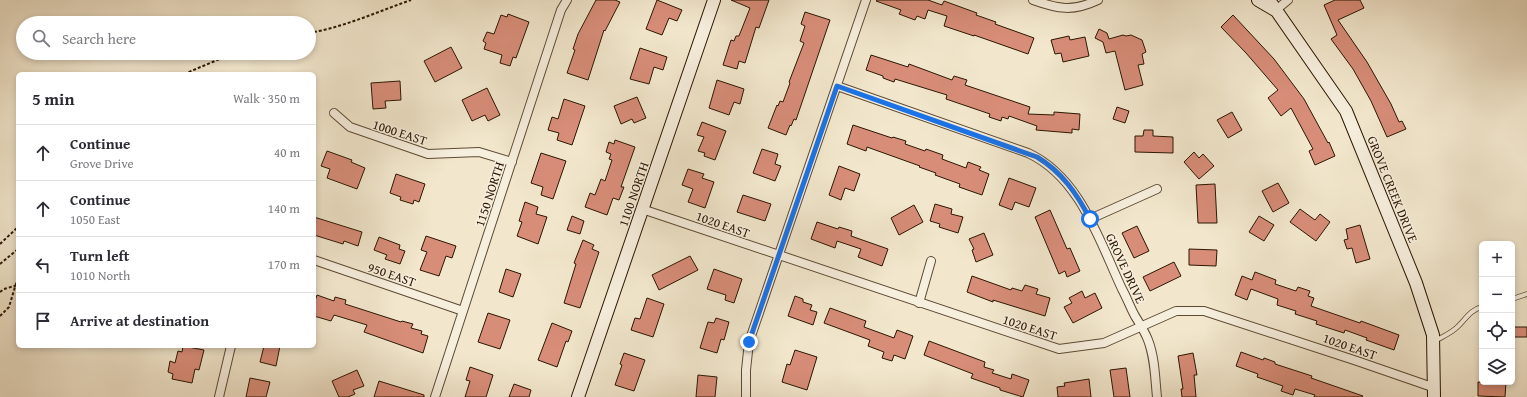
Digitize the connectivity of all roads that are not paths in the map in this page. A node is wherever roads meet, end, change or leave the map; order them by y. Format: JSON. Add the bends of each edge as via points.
{"nodes":[{"id":1,"x":567,"y":0,"type":"edge"},
{"id":2,"x":714,"y":0,"type":"edge"},
{"id":3,"x":866,"y":0,"type":"edge"},
{"id":4,"x":1033,"y":0,"type":"edge"},
{"id":5,"x":1098,"y":0,"type":"edge"},
{"id":6,"x":1258,"y":0,"type":"edge"},
{"id":7,"x":1269,"y":0,"type":"edge"},
{"id":8,"x":1288,"y":0,"type":"edge"},
{"id":9,"x":1276,"y":10,"type":"junction"},
{"id":10,"x":837,"y":86,"type":"junction"},
{"id":11,"x":334,"y":113,"type":"dead end"},
{"id":12,"x":512,"y":162,"type":"junction"},
{"id":13,"x":1157,"y":189,"type":"dead end"},
{"id":14,"x":642,"y":210,"type":"junction"},
{"id":15,"x":1090,"y":219,"type":"junction"},
{"id":16,"x":778,"y":256,"type":"junction"},
{"id":17,"x":316,"y":261,"type":"edge"},
{"id":18,"x":931,"y":262,"type":"dead end"},
{"id":19,"x":1527,"y":294,"type":"edge"},
{"id":20,"x":1515,"y":298,"type":"edge"},
{"id":21,"x":919,"y":303,"type":"junction"},
{"id":22,"x":1479,"y":308,"type":"edge"},
{"id":23,"x":463,"y":311,"type":"junction"},
{"id":24,"x":1141,"y":326,"type":"junction"},
{"id":25,"x":1433,"y":342,"type":"junction"},
{"id":26,"x":231,"y":348,"type":"edge"},
{"id":27,"x":1434,"y":392,"type":"edge"},
{"id":28,"x":219,"y":397,"type":"edge"},
{"id":29,"x":435,"y":397,"type":"edge"},
{"id":30,"x":578,"y":397,"type":"edge"},
{"id":31,"x":746,"y":397,"type":"edge"},
{"id":32,"x":1157,"y":397,"type":"edge"}],
"edges":[{"from":1,"to":12,"type":"street","name":"1150 NORTH"},
{"from":2,"to":14,"type":"street","name":"1100 NORTH"},
{"from":3,"to":10,"type":"street"},
{"from":4,"to":5,"type":"street","via":[[1057,8],[1079,8]]},
{"from":6,"to":9,"type":"street","name":"GROVE CREEK DRIVE"},
{"from":7,"to":9,"type":"street","name":"GROVE CREEK DRIVE"},
{"from":8,"to":9,"type":"street"},
{"from":9,"to":25,"type":"street","name":"GROVE CREEK DRIVE","via":[[1346,111],[1416,283]]},
{"from":10,"to":15,"type":"street","name":"GROVE DRIVE","via":[[1028,153],[1046,163],[1070,185]]},
{"from":10,"to":16,"type":"street"},
{"from":11,"to":12,"type":"street","name":"1000 EAST","via":[[350,127],[428,154],[478,152]]},
{"from":12,"to":23,"type":"street","name":"1150 NORTH"},
{"from":13,"to":15,"type":"street"},
{"from":14,"to":16,"type":"street","name":"1020 EAST"},
{"from":14,"to":30,"type":"street","name":"1100 NORTH"},
{"from":15,"to":24,"type":"street","name":"GROVE DRIVE"},
{"from":16,"to":21,"type":"street","name":"1020 EAST"},
{"from":16,"to":31,"type":"street","via":[[749,342]]},
{"from":17,"to":23,"type":"street","name":"950 EAST"},
{"from":18,"to":21,"type":"street"},
{"from":19,"to":20,"type":"lane"},
{"from":21,"to":24,"type":"street","name":"1020 EAST","via":[[1059,349],[1104,343]]},
{"from":22,"to":25,"type":"lane","via":[[1464,318],[1456,329]]},
{"from":23,"to":29,"type":"street","name":"1150 NORTH"},
{"from":24,"to":27,"type":"street","name":"1020 EAST","via":[[1176,311],[1204,311],[1357,361]]},
{"from":24,"to":32,"type":"street","name":"GROVE DRIVE","via":[[1154,361]]},
{"from":25,"to":27,"type":"street","name":"GROVE CREEK DRIVE"},
{"from":26,"to":28,"type":"street"}]}
